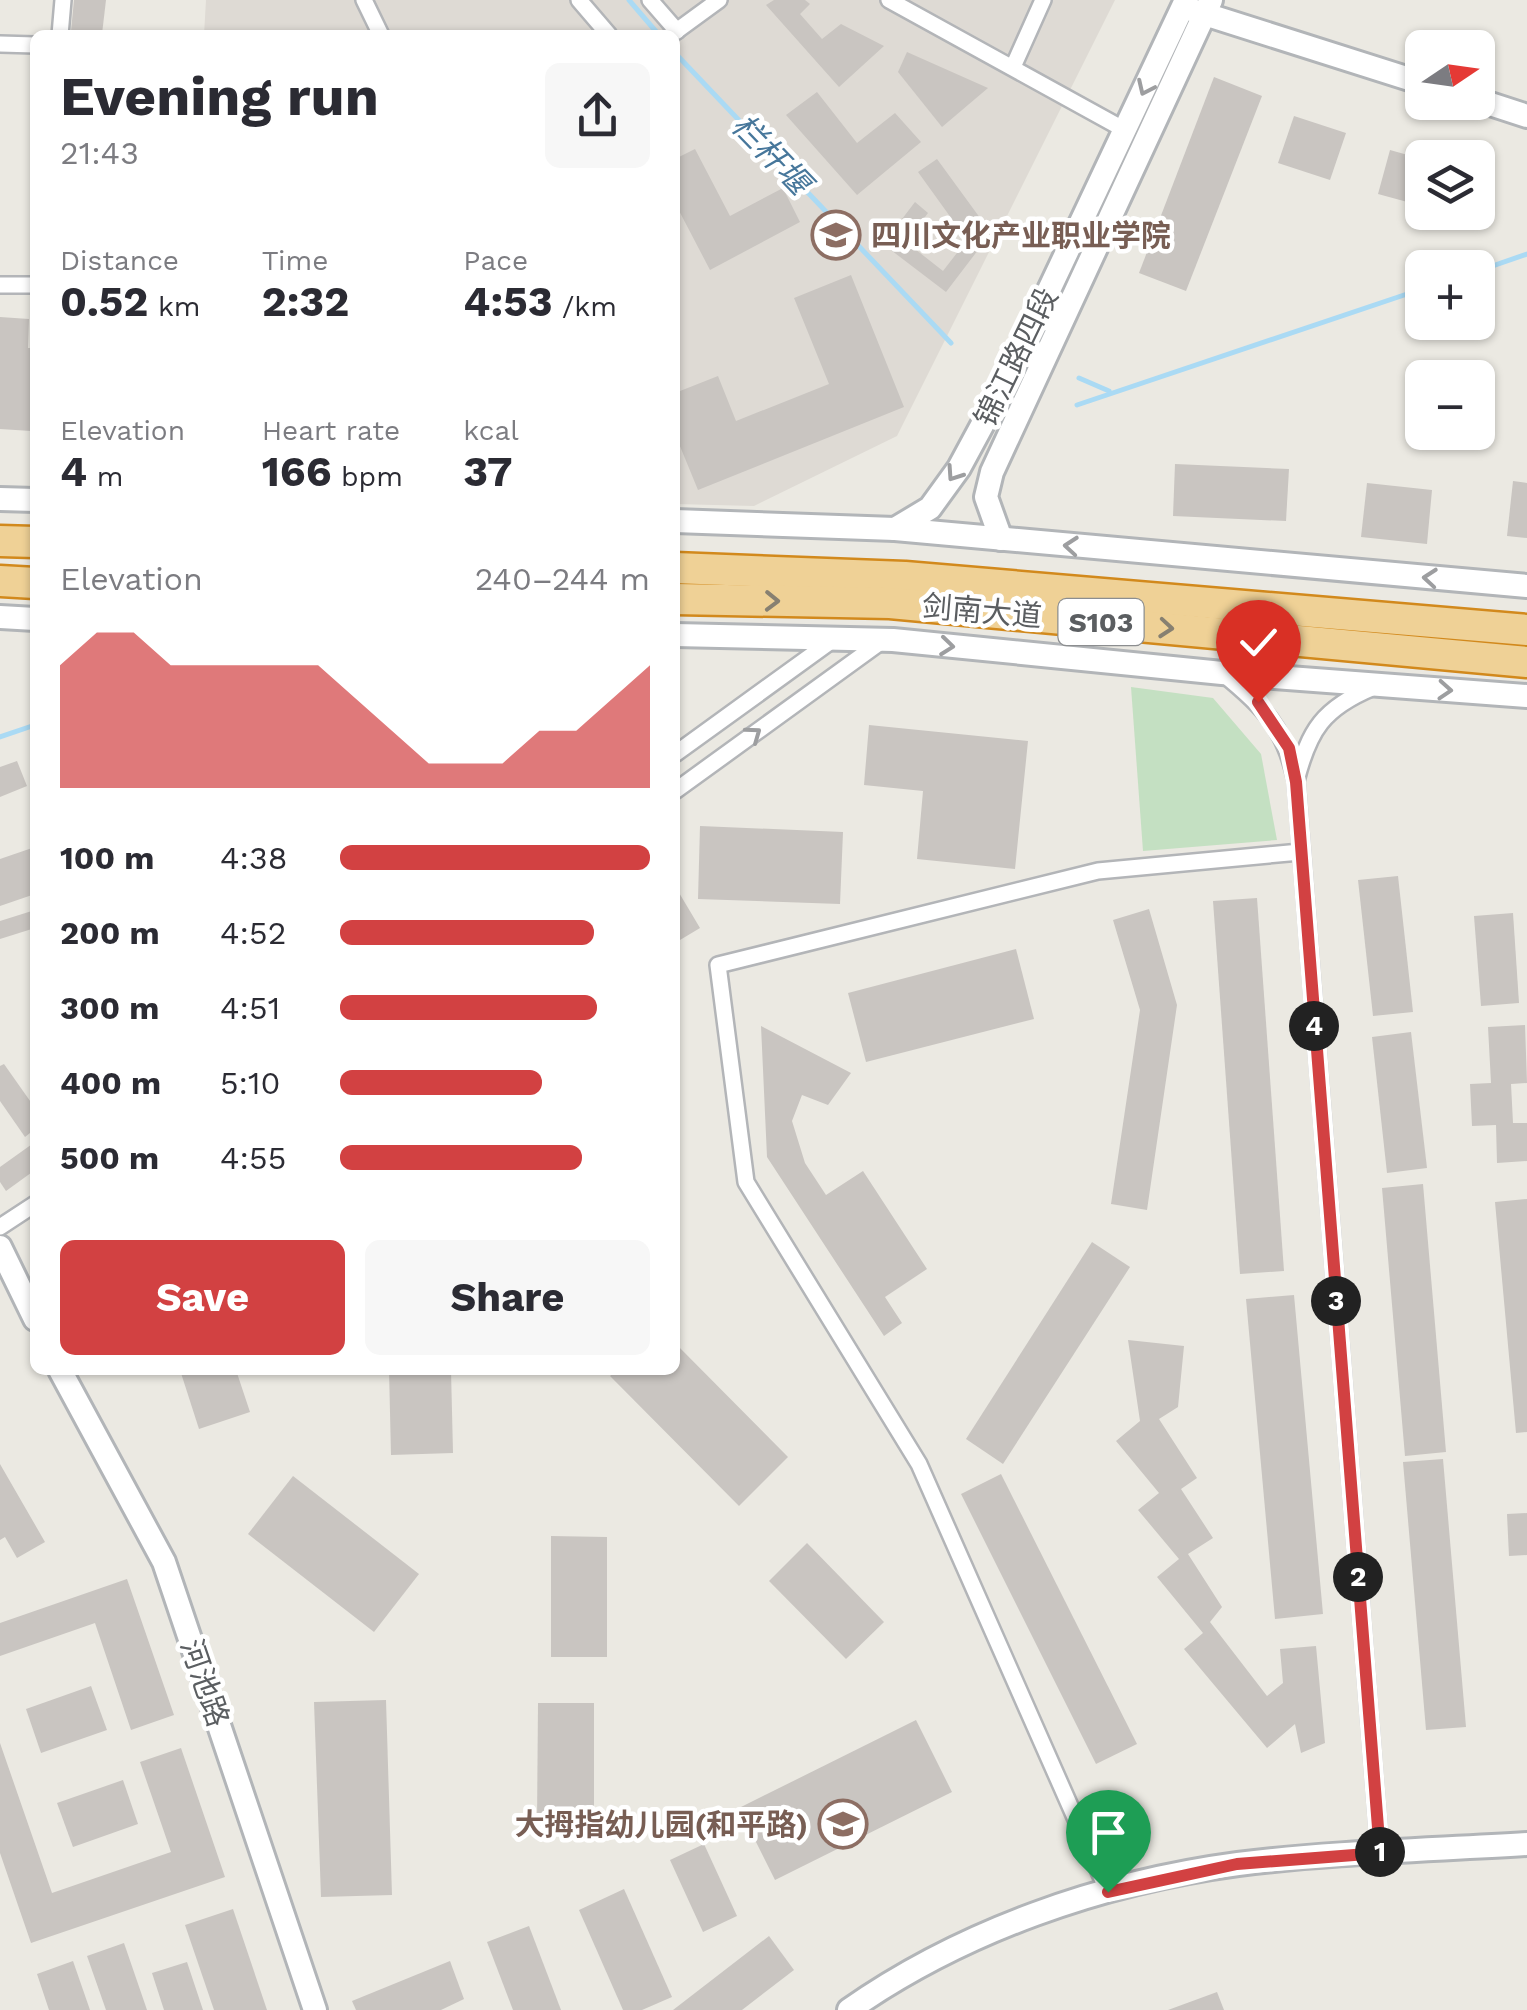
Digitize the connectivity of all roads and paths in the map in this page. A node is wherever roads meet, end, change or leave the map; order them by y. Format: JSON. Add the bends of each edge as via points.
{"nodes":[{"id":1,"x":63,"y":0,"type":"edge"},
{"id":2,"x":364,"y":0,"type":"edge"},
{"id":3,"x":578,"y":0,"type":"edge"},
{"id":4,"x":650,"y":0,"type":"edge"},
{"id":5,"x":719,"y":0,"type":"edge"},
{"id":6,"x":889,"y":0,"type":"edge"},
{"id":7,"x":1043,"y":0,"type":"edge"},
{"id":8,"x":1196,"y":5,"type":"edge"},
{"id":9,"x":60,"y":30,"type":"edge"},
{"id":10,"x":378,"y":30,"type":"edge"},
{"id":11,"x":605,"y":30,"type":"edge"},
{"id":12,"x":672,"y":30,"type":"edge"},
{"id":13,"x":678,"y":30,"type":"edge"},
{"id":14,"x":0,"y":44,"type":"edge"},
{"id":15,"x":30,"y":46,"type":"edge"},
{"id":16,"x":1013,"y":67,"type":"junction"},
{"id":17,"x":1405,"y":77,"type":"edge"},
{"id":18,"x":1495,"y":106,"type":"edge"},
{"id":19,"x":1527,"y":116,"type":"edge"},
{"id":20,"x":1125,"y":130,"type":"junction"},
{"id":21,"x":0,"y":285,"type":"edge"},
{"id":22,"x":30,"y":285,"type":"edge"},
{"id":23,"x":0,"y":499,"type":"edge"},
{"id":24,"x":30,"y":500,"type":"edge"},
{"id":25,"x":680,"y":522,"type":"edge"},
{"id":26,"x":895,"y":529,"type":"junction"},
{"id":27,"x":1001,"y":539,"type":"junction"},
{"id":28,"x":0,"y":541,"type":"edge"},
{"id":29,"x":30,"y":542,"type":"edge"},
{"id":30,"x":680,"y":568,"type":"edge"},
{"id":31,"x":0,"y":580,"type":"edge"},
{"id":32,"x":30,"y":583,"type":"edge"},
{"id":33,"x":1527,"y":586,"type":"edge"},
{"id":34,"x":680,"y":599,"type":"edge"},
{"id":35,"x":0,"y":618,"type":"edge"},
{"id":36,"x":30,"y":619,"type":"edge"},
{"id":37,"x":1527,"y":630,"type":"edge"},
{"id":38,"x":680,"y":636,"type":"edge"},
{"id":39,"x":834,"y":639,"type":"junction"},
{"id":40,"x":883,"y":640,"type":"junction"},
{"id":41,"x":1461,"y":655,"type":"junction"},
{"id":42,"x":1527,"y":662,"type":"edge"},
{"id":43,"x":1222,"y":673,"type":"junction"},
{"id":44,"x":1527,"y":684,"type":"edge"},
{"id":45,"x":1378,"y":686,"type":"junction"},
{"id":46,"x":1527,"y":696,"type":"edge"},
{"id":47,"x":680,"y":750,"type":"edge"},
{"id":48,"x":1296,"y":782,"type":"junction"},
{"id":49,"x":680,"y":787,"type":"edge"},
{"id":50,"x":1300,"y":852,"type":"junction"},
{"id":51,"x":30,"y":1207,"type":"edge"},
{"id":52,"x":0,"y":1228,"type":"edge"},
{"id":53,"x":0,"y":1247,"type":"edge"},
{"id":54,"x":30,"y":1309,"type":"edge"},
{"id":55,"x":63,"y":1375,"type":"edge"},
{"id":56,"x":1527,"y":1844,"type":"edge"},
{"id":57,"x":1380,"y":1853,"type":"junction"},
{"id":58,"x":1108,"y":1892,"type":"junction"},
{"id":59,"x":315,"y":2010,"type":"edge"},
{"id":60,"x":850,"y":2010,"type":"edge"}],
"edges":[{"from":1,"to":9,"type":"street"},
{"from":2,"to":10,"type":"street"},
{"from":3,"to":11,"type":"street"},
{"from":4,"to":12,"type":"street"},
{"from":5,"to":13,"type":"street"},
{"from":6,"to":16,"type":"street"},
{"from":7,"to":16,"type":"street"},
{"from":8,"to":17,"type":"street"},
{"from":8,"to":20,"type":"street","name":"锦江路四段","one_way":true},
{"from":8,"to":27,"type":"street","name":"锦江路四段","via":[[992,472],[986,498]]},
{"from":14,"to":15,"type":"street"},
{"from":16,"to":20,"type":"street"},
{"from":18,"to":19,"type":"street"},
{"from":20,"to":26,"type":"street","name":"锦江路四段","one_way":true,"via":[[960,468],[930,508]]},
{"from":21,"to":22,"type":"street"},
{"from":23,"to":24,"type":"street"},
{"from":25,"to":26,"type":"street"},
{"from":26,"to":27,"type":"street"},
{"from":33,"to":27,"type":"street","one_way":true},
{"from":28,"to":29,"type":"highway"},
{"from":30,"to":37,"type":"highway","name":"剑南大道","number":"S103","via":[[923,578]]},
{"from":31,"to":32,"type":"highway"},
{"from":34,"to":41,"type":"highway","name":"剑南大道","number":"S103","one_way":true,"via":[[890,603]]},
{"from":35,"to":36,"type":"street"},
{"from":38,"to":39,"type":"street"},
{"from":39,"to":40,"type":"street"},
{"from":39,"to":47,"type":"street"},
{"from":40,"to":43,"type":"street","one_way":true},
{"from":49,"to":40,"type":"street","one_way":true},
{"from":41,"to":42,"type":"highway","name":"剑南大道","number":"S103"},
{"from":41,"to":44,"type":"highway"},
{"from":43,"to":45,"type":"street"},
{"from":43,"to":48,"type":"street","via":[[1274,721]]},
{"from":45,"to":46,"type":"street","one_way":true},
{"from":45,"to":48,"type":"street","via":[[1329,714],[1307,740]]},
{"from":48,"to":50,"type":"street"},
{"from":50,"to":57,"type":"street"},
{"from":50,"to":58,"type":"street","via":[[1098,871],[718,966],[746,1182],[920,1464]]},
{"from":51,"to":52,"type":"street"},
{"from":53,"to":54,"type":"street"},
{"from":55,"to":59,"type":"street","name":"河池路","via":[[164,1562]]},
{"from":56,"to":57,"type":"street"},
{"from":57,"to":58,"type":"street","via":[[1237,1864]]},
{"from":58,"to":60,"type":"street","via":[[1006,1924]]}]}
